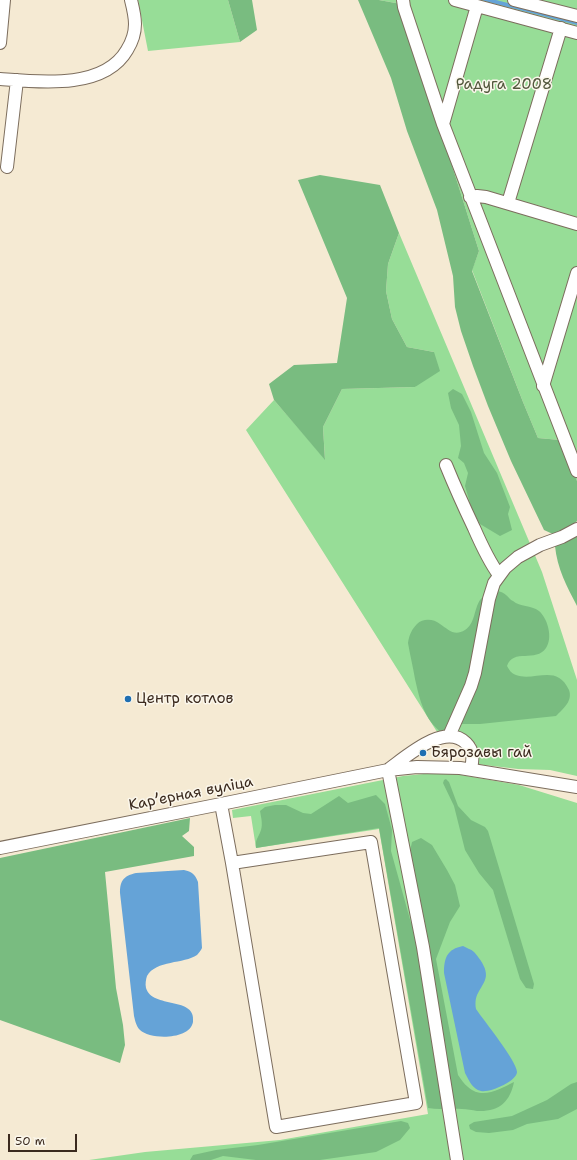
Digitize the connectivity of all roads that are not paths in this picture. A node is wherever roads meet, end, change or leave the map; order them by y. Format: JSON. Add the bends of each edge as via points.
{"nodes":[{"id":1,"x":4,"y":0,"type":"edge"},
{"id":2,"x":131,"y":0,"type":"edge"},
{"id":3,"x":403,"y":0,"type":"edge"},
{"id":4,"x":455,"y":0,"type":"edge"},
{"id":5,"x":514,"y":0,"type":"edge"},
{"id":6,"x":477,"y":6,"type":"junction"},
{"id":7,"x":577,"y":16,"type":"edge"},
{"id":8,"x":561,"y":28,"type":"junction"},
{"id":9,"x":577,"y":33,"type":"edge"},
{"id":10,"x":0,"y":43,"type":"edge"},
{"id":11,"x":0,"y":79,"type":"edge"},
{"id":12,"x":16,"y":80,"type":"junction"},
{"id":13,"x":443,"y":124,"type":"junction"},
{"id":14,"x":8,"y":167,"type":"dead end"},
{"id":15,"x":470,"y":198,"type":"junction"},
{"id":16,"x":508,"y":203,"type":"junction"},
{"id":17,"x":577,"y":224,"type":"edge"},
{"id":18,"x":577,"y":273,"type":"edge"},
{"id":19,"x":544,"y":386,"type":"junction"},
{"id":20,"x":446,"y":466,"type":"dead end"},
{"id":21,"x":577,"y":472,"type":"edge"},
{"id":22,"x":577,"y":528,"type":"edge"},
{"id":23,"x":499,"y":575,"type":"junction"},
{"id":24,"x":449,"y":736,"type":"junction"},
{"id":25,"x":471,"y":769,"type":"junction"},
{"id":26,"x":388,"y":770,"type":"junction"},
{"id":27,"x":577,"y":786,"type":"edge"},
{"id":28,"x":221,"y":804,"type":"junction"},
{"id":29,"x":0,"y":848,"type":"edge"},
{"id":30,"x":232,"y":863,"type":"junction"},
{"id":31,"x":458,"y":1160,"type":"edge"}],
"edges":[{"from":1,"to":10,"type":"street"},
{"from":2,"to":12,"type":"street","via":[[135,19],[133,39],[125,54],[110,68],[87,77],[66,81]]},
{"from":3,"to":13,"type":"street"},
{"from":4,"to":6,"type":"street"},
{"from":5,"to":7,"type":"street"},
{"from":6,"to":8,"type":"street"},
{"from":6,"to":13,"type":"street"},
{"from":8,"to":9,"type":"street"},
{"from":8,"to":16,"type":"street"},
{"from":11,"to":12,"type":"street"},
{"from":12,"to":14,"type":"street"},
{"from":13,"to":15,"type":"street"},
{"from":15,"to":16,"type":"street","via":[[481,196]]},
{"from":15,"to":19,"type":"street"},
{"from":16,"to":17,"type":"street"},
{"from":18,"to":19,"type":"street"},
{"from":19,"to":21,"type":"street"},
{"from":20,"to":23,"type":"street","via":[[484,551]]},
{"from":22,"to":23,"type":"street","via":[[525,552]]},
{"from":23,"to":24,"type":"street","via":[[491,590],[471,686]]},
{"from":24,"to":25,"type":"street","via":[[460,738],[470,747],[473,755]]},
{"from":24,"to":26,"type":"street","name":"Карʼерная вуліца","via":[[424,745]]},
{"from":25,"to":26,"type":"street","name":"Карʼерная вуліца","via":[[430,766]]},
{"from":25,"to":27,"type":"street","name":"Карʼерная вуліца"},
{"from":26,"to":28,"type":"street","name":"Карʼерная вуліца"},
{"from":26,"to":31,"type":"street","via":[[423,947]]},
{"from":28,"to":29,"type":"street","name":"Карʼерная вуліца"},
{"from":28,"to":30,"type":"street"},
{"from":30,"to":30,"type":"street","via":[[276,1127],[416,1103],[371,842]]}]}
